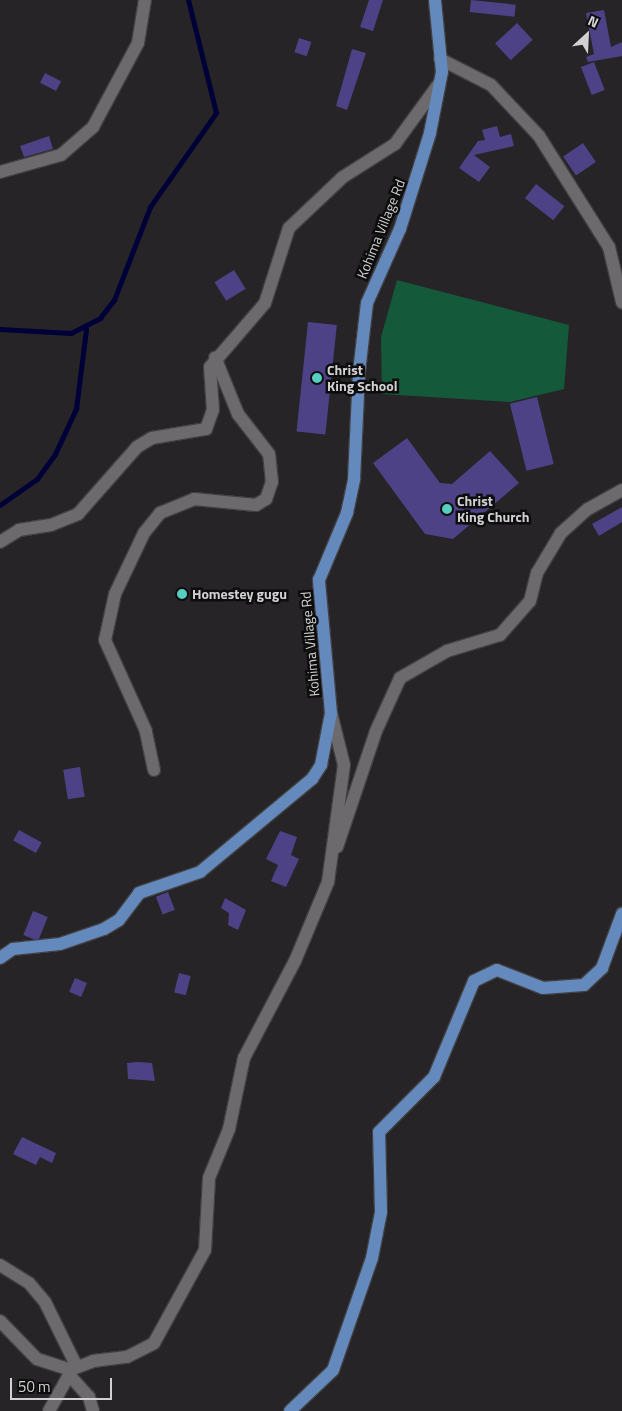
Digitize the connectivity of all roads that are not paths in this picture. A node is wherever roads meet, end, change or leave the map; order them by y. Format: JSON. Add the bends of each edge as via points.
{"nodes":[{"id":1,"x":145,"y":0,"type":"edge"},
{"id":2,"x":435,"y":0,"type":"edge"},
{"id":3,"x":440,"y":59,"type":"junction"},
{"id":4,"x":438,"y":85,"type":"junction"},
{"id":5,"x":0,"y":172,"type":"edge"},
{"id":6,"x":622,"y":302,"type":"edge"},
{"id":7,"x":215,"y":357,"type":"junction"},
{"id":8,"x":622,"y":490,"type":"edge"},
{"id":9,"x":0,"y":542,"type":"edge"},
{"id":10,"x":331,"y":713,"type":"junction"},
{"id":11,"x":154,"y":770,"type":"dead end"},
{"id":12,"x":331,"y":866,"type":"junction"},
{"id":13,"x":620,"y":920,"type":"edge"},
{"id":14,"x":0,"y":958,"type":"edge"},
{"id":15,"x":0,"y":1265,"type":"edge"},
{"id":16,"x":0,"y":1321,"type":"edge"},
{"id":17,"x":72,"y":1370,"type":"junction"},
{"id":18,"x":49,"y":1411,"type":"edge"},
{"id":19,"x":93,"y":1411,"type":"edge"},
{"id":20,"x":290,"y":1411,"type":"edge"}],
"edges":[{"from":1,"to":5,"type":"street","via":[[138,43],[93,127],[60,155]]},
{"from":2,"to":3,"type":"main road","name":"Kohima Village Rd"},
{"from":3,"to":4,"type":"main road","name":"Kohima Village Rd"},
{"from":3,"to":6,"type":"street","via":[[491,85],[539,136],[609,247]]},
{"from":4,"to":7,"type":"street","via":[[395,144],[343,176],[289,228],[265,303]]},
{"from":4,"to":10,"type":"main road","name":"Kohima Village Rd","via":[[416,184],[368,303],[358,372],[354,479],[347,513],[319,580]]},
{"from":7,"to":9,"type":"street","via":[[209,376],[213,410],[206,429],[152,438],[137,446],[78,514],[51,525],[19,530]]},
{"from":7,"to":11,"type":"street","via":[[238,414],[269,454],[272,482],[266,499],[256,505],[194,499],[160,513],[144,533],[115,594],[105,640],[146,731]]},
{"from":8,"to":12,"type":"street","via":[[588,510],[561,533],[544,559],[530,601],[500,635],[447,651],[400,678],[376,731]]},
{"from":10,"to":12,"type":"street","via":[[344,765]]},
{"from":10,"to":14,"type":"main road","name":"Kohima Village Rd","via":[[321,765],[312,779],[200,872],[139,893],[118,920],[104,929],[60,944],[13,949]]},
{"from":12,"to":17,"type":"street","via":[[316,914],[244,1058],[229,1129],[210,1178],[204,1211],[208,1236],[200,1261],[154,1343],[127,1357]]},
{"from":13,"to":20,"type":"main road","via":[[602,968],[584,985],[543,988],[497,970],[474,981],[434,1077],[378,1132],[381,1212],[372,1258],[333,1370]]},
{"from":15,"to":17,"type":"street","via":[[29,1283],[45,1302]]},
{"from":16,"to":17,"type":"street","via":[[37,1359]]},
{"from":17,"to":18,"type":"street"},
{"from":17,"to":19,"type":"street","via":[[89,1397]]}]}
